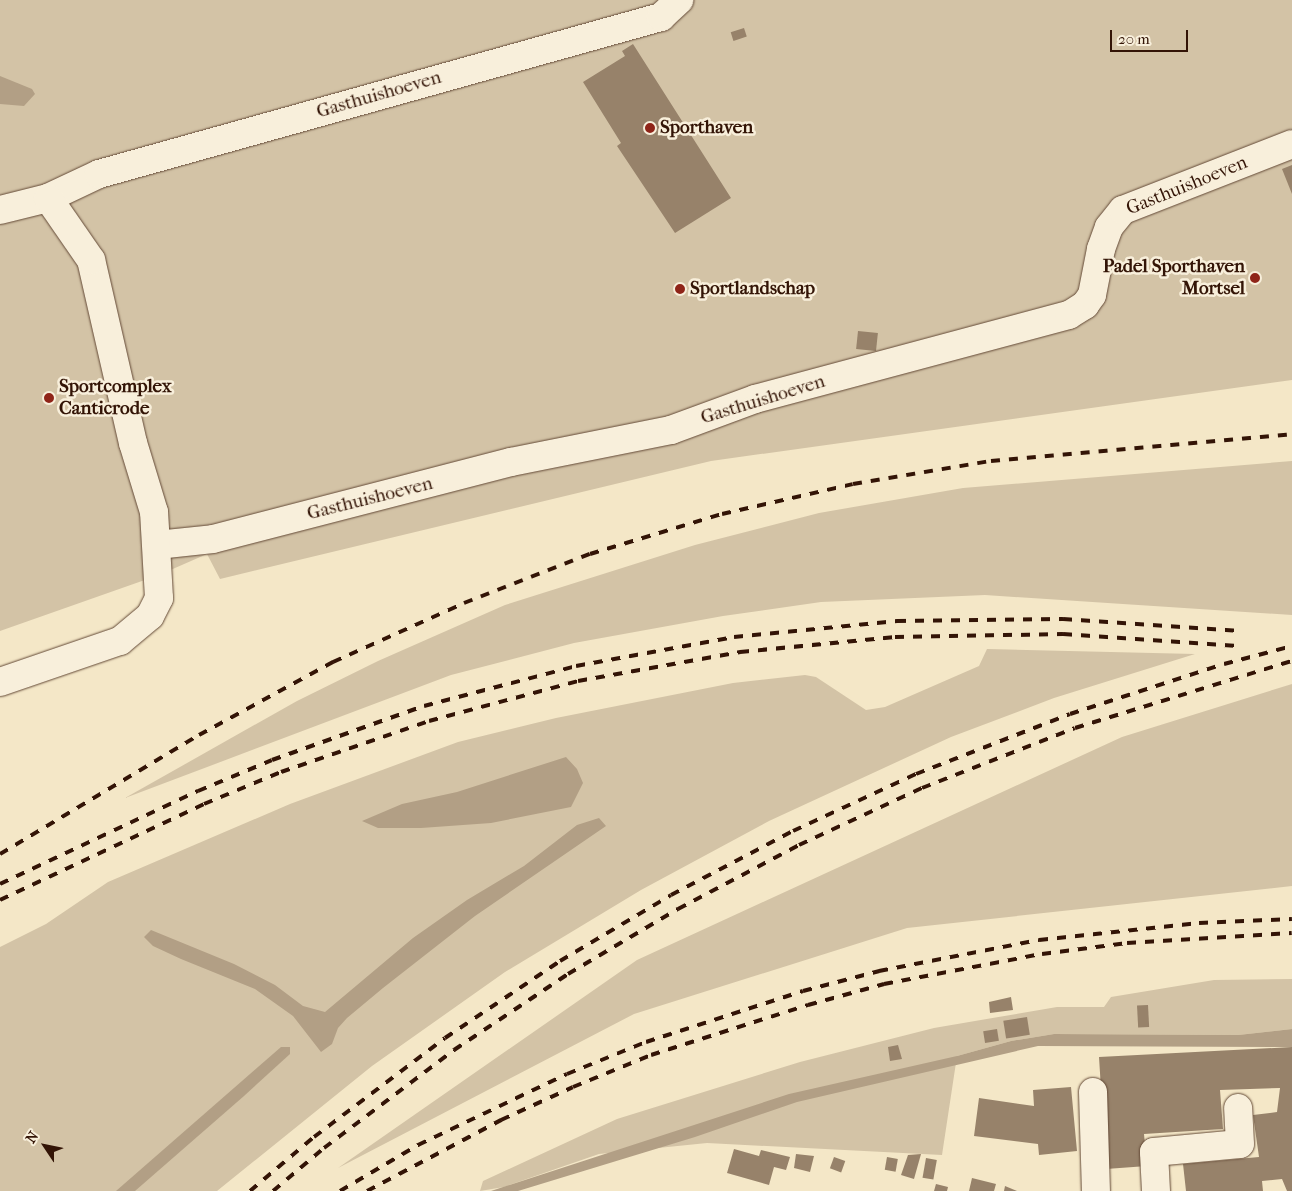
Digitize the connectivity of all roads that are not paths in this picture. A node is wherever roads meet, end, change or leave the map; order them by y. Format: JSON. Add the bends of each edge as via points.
{"nodes":[{"id":1,"x":679,"y":0,"type":"edge"},
{"id":2,"x":1292,"y":144,"type":"edge"},
{"id":3,"x":48,"y":198,"type":"junction"},
{"id":4,"x":0,"y":210,"type":"edge"},
{"id":5,"x":157,"y":545,"type":"junction"},
{"id":6,"x":0,"y":682,"type":"edge"},
{"id":7,"x":1094,"y":1092,"type":"dead end"},
{"id":8,"x":1238,"y":1108,"type":"dead end"},
{"id":9,"x":1096,"y":1191,"type":"edge"},
{"id":10,"x":1156,"y":1191,"type":"edge"}],
"edges":[{"from":1,"to":3,"type":"street","name":"Gasthuishoeven","via":[[661,17],[99,174]]},
{"from":2,"to":5,"type":"street","name":"Gasthuishoeven","via":[[1123,210],[1115,217],[1104,242],[1092,295],[1085,305],[1069,315],[755,399],[671,430],[511,462],[213,539]]},
{"from":3,"to":4,"type":"street","name":"Gasthuishoeven"},
{"from":3,"to":5,"type":"street","via":[[91,260],[133,443],[154,512]]},
{"from":5,"to":6,"type":"street","via":[[159,598],[150,616],[131,633],[120,640]]},
{"from":7,"to":9,"type":"street"},
{"from":8,"to":10,"type":"street","via":[[1240,1144],[1154,1152]]}]}
